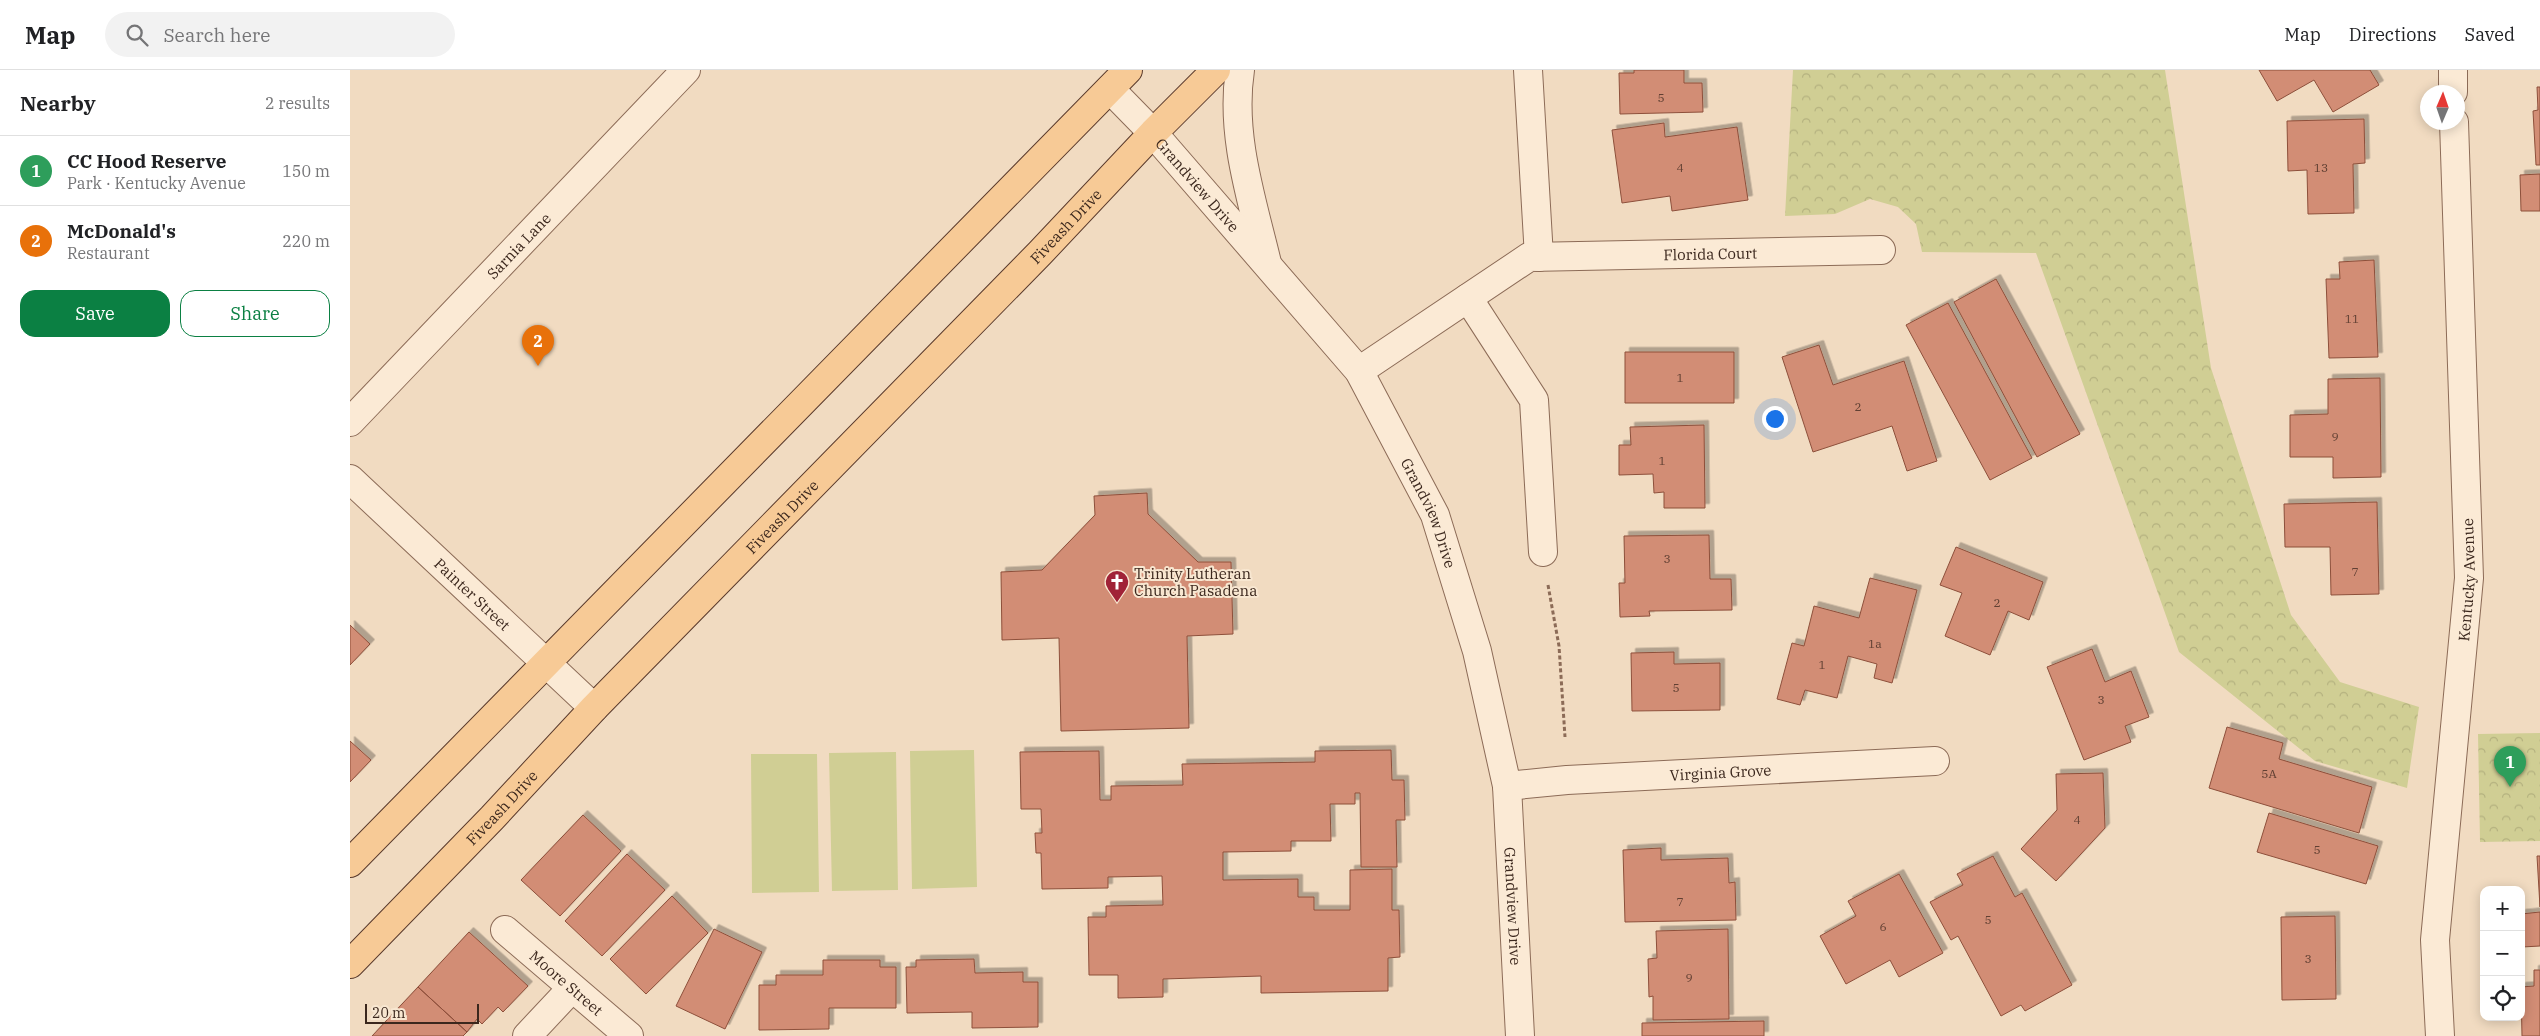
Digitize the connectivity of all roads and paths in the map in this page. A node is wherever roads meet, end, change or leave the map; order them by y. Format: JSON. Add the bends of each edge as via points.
{"nodes":[{"id":1,"x":686,"y":70,"type":"edge"},
{"id":2,"x":1216,"y":70,"type":"edge"},
{"id":3,"x":1240,"y":70,"type":"edge"},
{"id":4,"x":1528,"y":70,"type":"edge"},
{"id":5,"x":2453,"y":70,"type":"edge"},
{"id":6,"x":1119,"y":80,"type":"edge"},
{"id":7,"x":2453,"y":85,"type":"edge"},
{"id":8,"x":2454,"y":130,"type":"edge"},
{"id":9,"x":1153,"y":133,"type":"junction"},
{"id":10,"x":1881,"y":250,"type":"dead end"},
{"id":11,"x":1539,"y":257,"type":"junction"},
{"id":12,"x":1268,"y":266,"type":"junction"},
{"id":13,"x":1468,"y":298,"type":"junction"},
{"id":14,"x":1359,"y":371,"type":"junction"},
{"id":15,"x":350,"y":422,"type":"edge"},
{"id":16,"x":350,"y":479,"type":"edge"},
{"id":17,"x":1543,"y":552,"type":"joint"},
{"id":18,"x":547,"y":663,"type":"junction"},
{"id":19,"x":594,"y":708,"type":"junction"},
{"id":20,"x":1565,"y":737,"type":"dead end"},
{"id":21,"x":1935,"y":761,"type":"dead end"},
{"id":22,"x":1507,"y":786,"type":"junction"},
{"id":23,"x":350,"y":863,"type":"edge"},
{"id":24,"x":505,"y":930,"type":"dead end"},
{"id":25,"x":350,"y":964,"type":"edge"},
{"id":26,"x":572,"y":988,"type":"junction"},
{"id":27,"x":527,"y":1036,"type":"edge"},
{"id":28,"x":629,"y":1036,"type":"edge"},
{"id":29,"x":1520,"y":1036,"type":"edge"},
{"id":30,"x":2440,"y":1036,"type":"edge"}],
"edges":[{"from":1,"to":15,"type":"street","name":"Sarnia Lane"},
{"from":2,"to":9,"type":"main road","name":"Fiveash Drive"},
{"from":3,"to":12,"type":"street","via":[[1236,92],[1242,159]]},
{"from":4,"to":11,"type":"street"},
{"from":5,"to":7,"type":"street"},
{"from":6,"to":9,"type":"street","name":"Grandview Drive"},
{"from":6,"to":18,"type":"main road"},
{"from":8,"to":30,"type":"street","name":"Kentucky Avenue","via":[[2469,578],[2435,940]]},
{"from":9,"to":12,"type":"street","name":"Grandview Drive"},
{"from":9,"to":19,"type":"main road","name":"Fiveash Drive","via":[[1040,254]]},
{"from":10,"to":11,"type":"street","name":"Florida Court"},
{"from":11,"to":13,"type":"street","name":"Florida Court","via":[[1529,257]]},
{"from":12,"to":14,"type":"street","name":"Grandview Drive"},
{"from":13,"to":14,"type":"street","name":"Florida Court"},
{"from":13,"to":17,"type":"street","via":[[1534,400]]},
{"from":14,"to":22,"type":"street","name":"Grandview Drive","via":[[1435,515],[1477,650]]},
{"from":16,"to":18,"type":"street","name":"Painter Street"},
{"from":17,"to":20,"type":"path","via":[[1558,646]]},
{"from":18,"to":19,"type":"street","name":"Painter Street"},
{"from":18,"to":23,"type":"main road"},
{"from":19,"to":25,"type":"main road","name":"Fiveash Drive"},
{"from":21,"to":22,"type":"street","name":"Virginia Grove"},
{"from":22,"to":29,"type":"street","name":"Grandview Drive"},
{"from":24,"to":26,"type":"street","name":"Moore Street"},
{"from":26,"to":27,"type":"street"},
{"from":26,"to":28,"type":"street","name":"Moore Street"}]}
